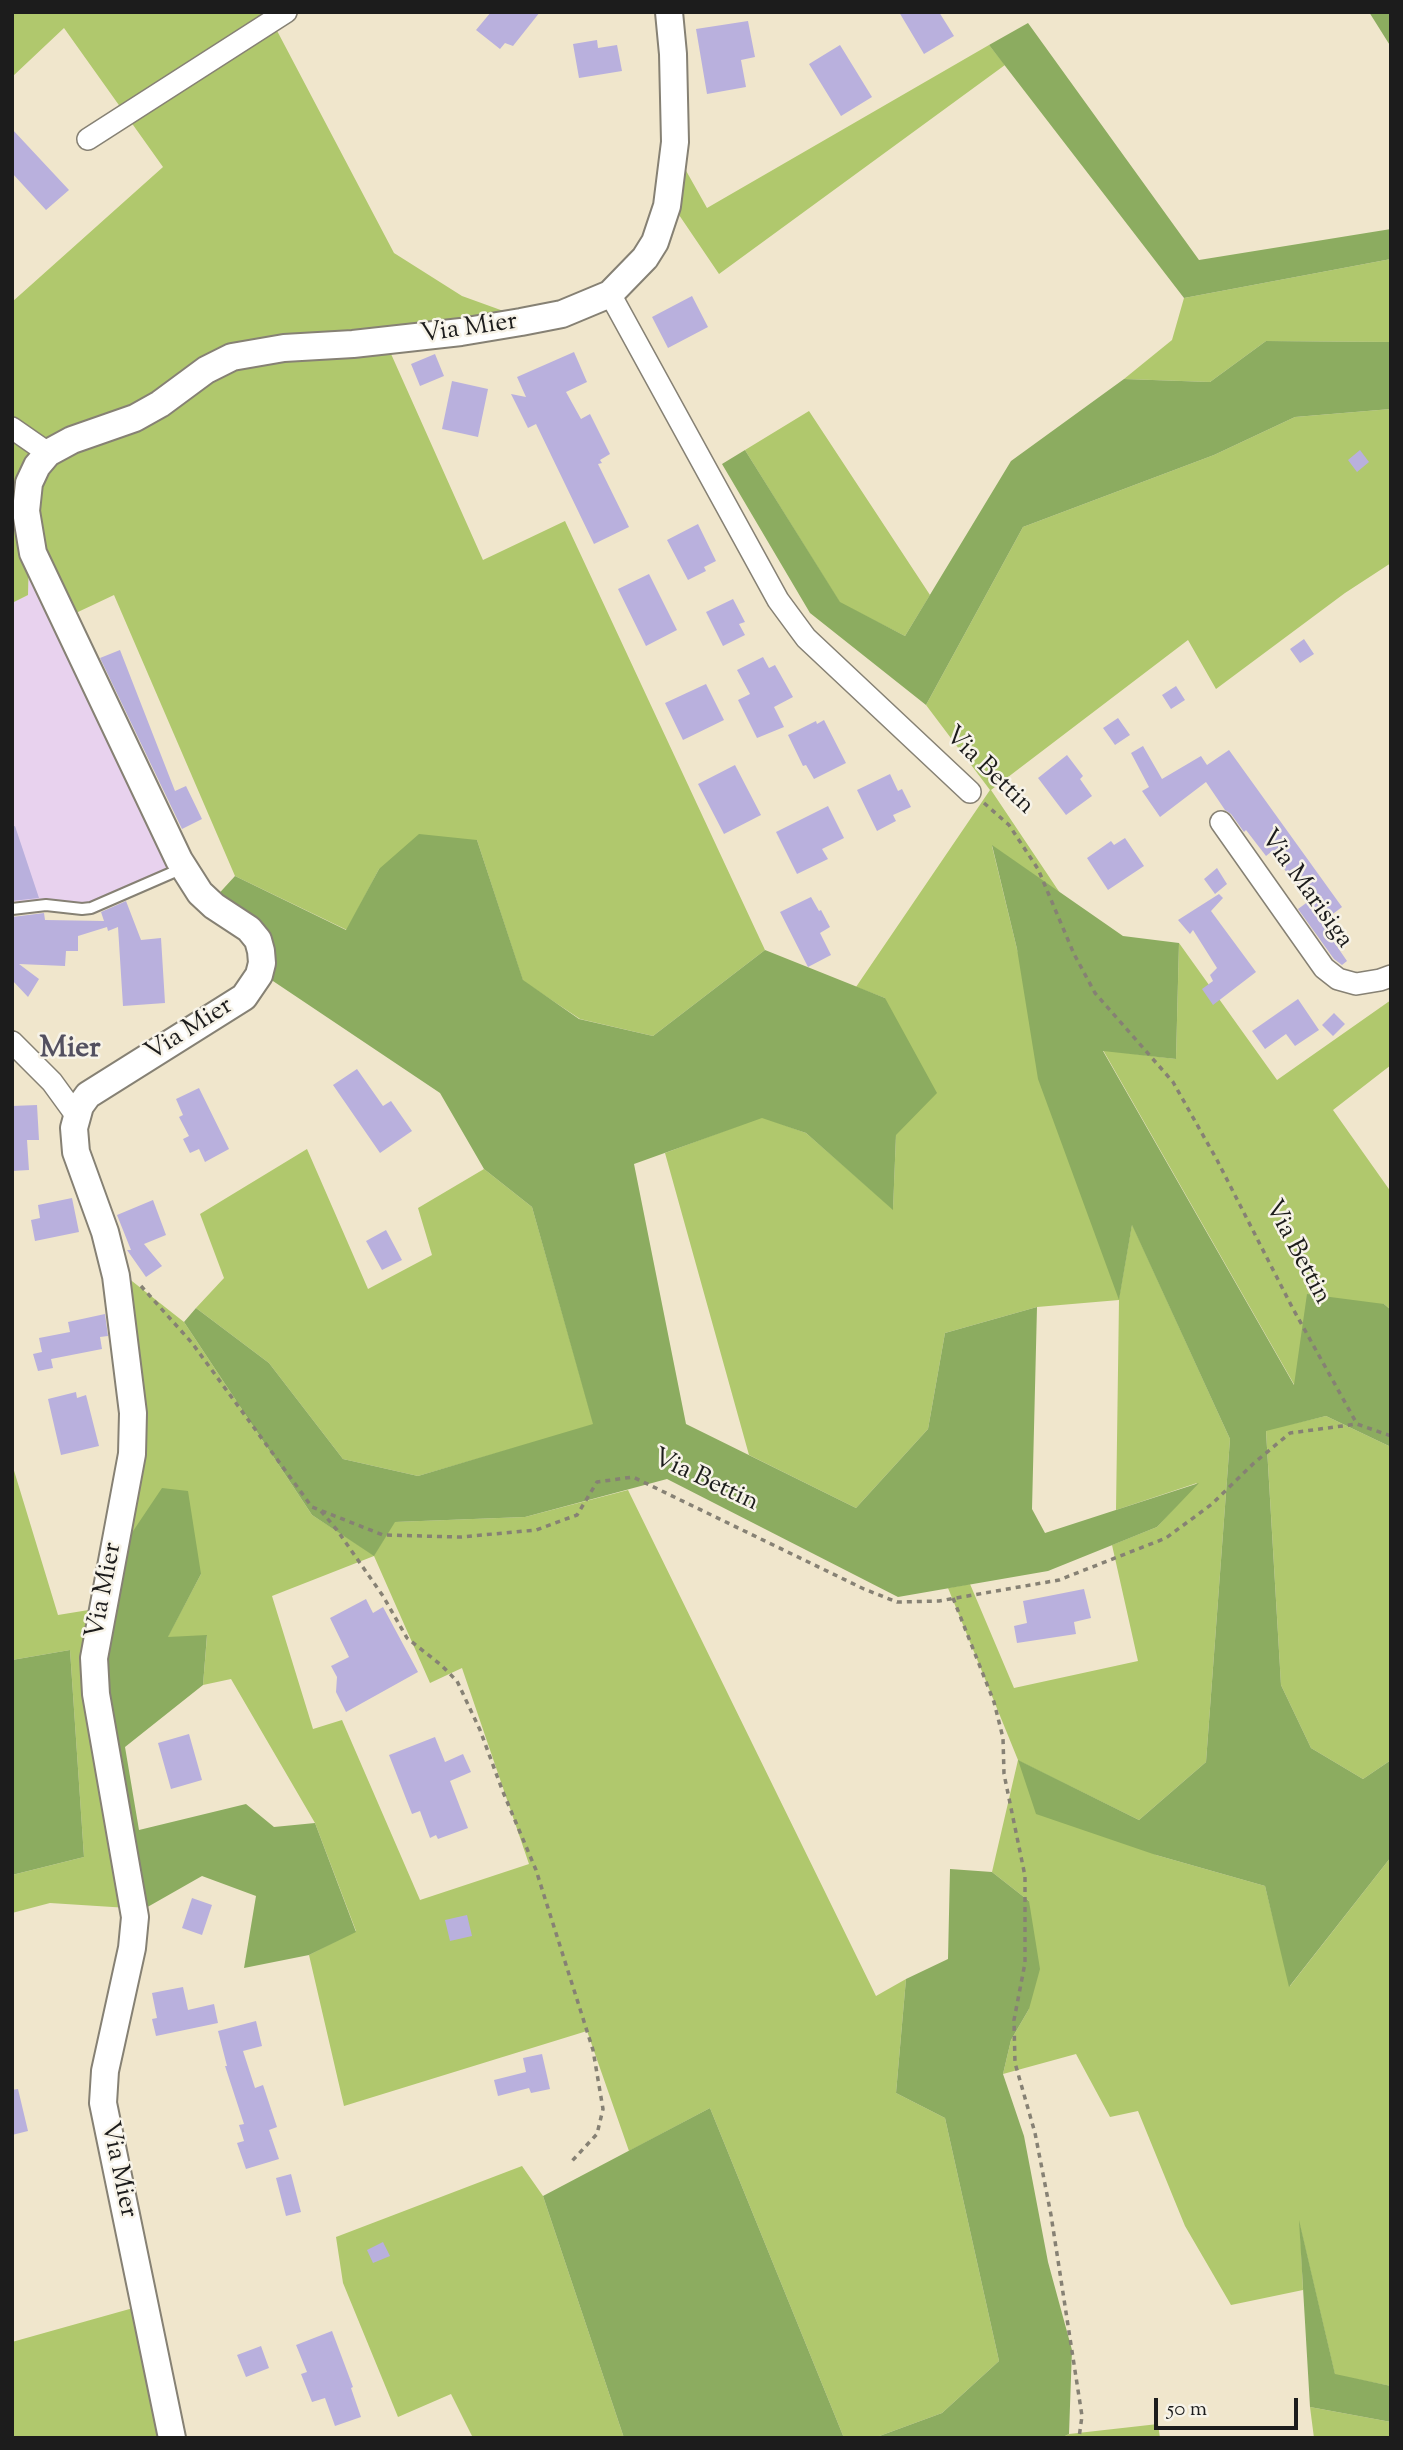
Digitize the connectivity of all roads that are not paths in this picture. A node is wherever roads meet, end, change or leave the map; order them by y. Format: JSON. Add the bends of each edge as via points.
{"nodes":[{"id":1,"x":286,"y":12,"type":"edge"},
{"id":2,"x":669,"y":12,"type":"edge"},
{"id":3,"x":88,"y":139,"type":"dead end"},
{"id":4,"x":610,"y":294,"type":"junction"},
{"id":5,"x":12,"y":428,"type":"edge"},
{"id":6,"x":48,"y":453,"type":"junction"},
{"id":7,"x":970,"y":792,"type":"road end"},
{"id":8,"x":1221,"y":822,"type":"dead end"},
{"id":9,"x":183,"y":868,"type":"junction"},
{"id":10,"x":12,"y":909,"type":"edge"},
{"id":11,"x":1391,"y":976,"type":"edge"},
{"id":12,"x":12,"y":1042,"type":"edge"},
{"id":13,"x":76,"y":1115,"type":"junction"},
{"id":14,"x":172,"y":2438,"type":"edge"}],
"edges":[{"from":1,"to":3,"type":"street"},
{"from":2,"to":4,"type":"street","name":"Via Mier","via":[[675,142],[667,206],[645,258]]},
{"from":4,"to":6,"type":"street","name":"Via Mier","via":[[562,314],[522,323],[232,357],[135,418]]},
{"from":4,"to":7,"type":"street","name":"Via Bettin","via":[[778,600],[846,678]]},
{"from":5,"to":6,"type":"street"},
{"from":6,"to":9,"type":"street","name":"Via Mier","via":[[29,483],[26,511],[33,553]]},
{"from":8,"to":11,"type":"street","name":"Via Marisiga","via":[[1324,968],[1338,979],[1356,984]]},
{"from":9,"to":10,"type":"lane","via":[[91,908],[46,905]]},
{"from":9,"to":13,"type":"street","name":"Via Mier","via":[[200,893],[258,940],[259,975],[231,1007],[88,1095]]},
{"from":12,"to":13,"type":"street","via":[[52,1082]]},
{"from":13,"to":14,"type":"street","name":"Via Mier","via":[[76,1152],[116,1276],[133,1413],[132,1454],[94,1658],[96,1694],[135,1917],[103,2103]]}]}
